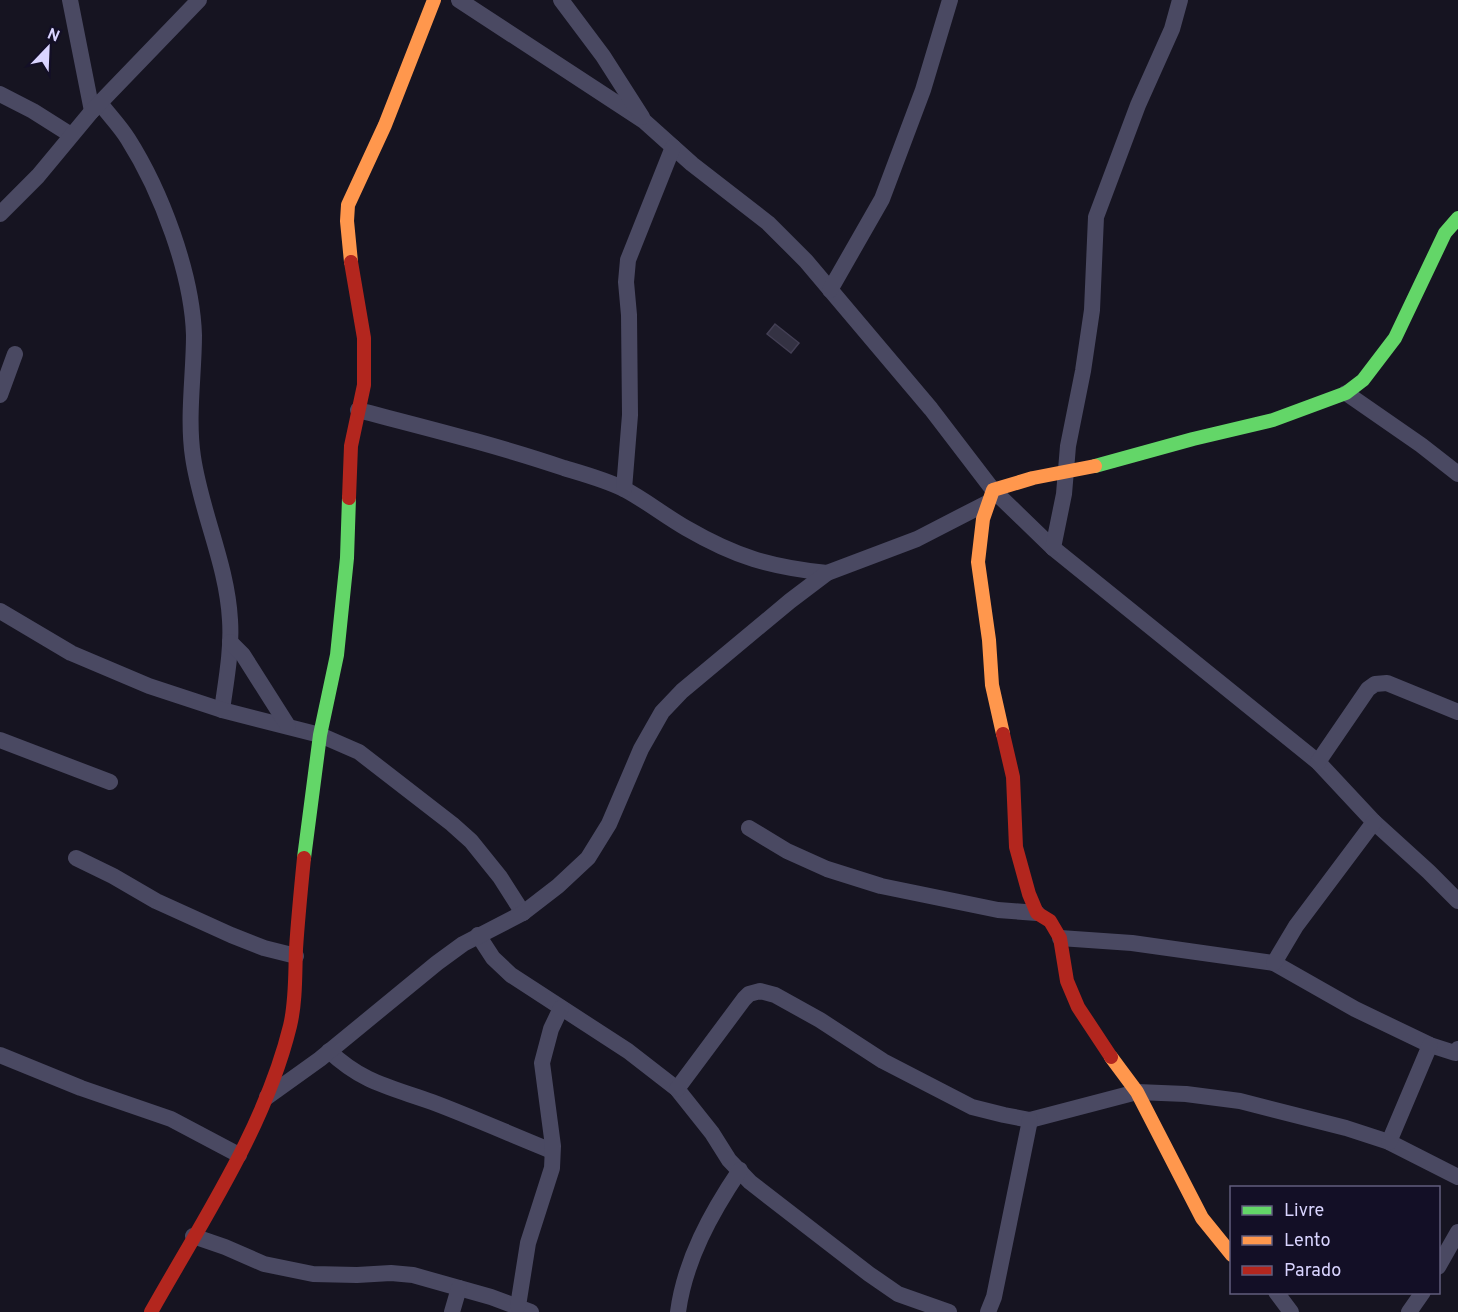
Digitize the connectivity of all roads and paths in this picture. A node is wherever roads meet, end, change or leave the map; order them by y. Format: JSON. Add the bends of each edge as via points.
{"nodes":[{"id":1,"x":70,"y":0,"type":"edge"},
{"id":2,"x":199,"y":0,"type":"edge"},
{"id":3,"x":434,"y":0,"type":"edge"},
{"id":4,"x":459,"y":0,"type":"edge"},
{"id":5,"x":561,"y":0,"type":"edge"},
{"id":6,"x":950,"y":0,"type":"edge"},
{"id":7,"x":1180,"y":0,"type":"edge"},
{"id":8,"x":0,"y":94,"type":"edge"},
{"id":9,"x":96,"y":107,"type":"junction"},
{"id":10,"x":644,"y":121,"type":"junction"},
{"id":11,"x":71,"y":135,"type":"junction"},
{"id":12,"x":673,"y":147,"type":"junction"},
{"id":13,"x":0,"y":214,"type":"edge"},
{"id":14,"x":1458,"y":218,"type":"edge"},
{"id":15,"x":830,"y":290,"type":"junction"},
{"id":16,"x":15,"y":354,"type":"dead end"},
{"id":17,"x":1346,"y":393,"type":"junction"},
{"id":18,"x":0,"y":395,"type":"edge"},
{"id":19,"x":358,"y":410,"type":"junction"},
{"id":20,"x":1065,"y":473,"type":"junction"},
{"id":21,"x":1458,"y":474,"type":"edge"},
{"id":22,"x":624,"y":489,"type":"junction"},
{"id":23,"x":990,"y":497,"type":"junction"},
{"id":24,"x":1053,"y":549,"type":"junction"},
{"id":25,"x":782,"y":568,"type":"junction"},
{"id":26,"x":827,"y":573,"type":"junction"},
{"id":27,"x":790,"y":601,"type":"junction"},
{"id":28,"x":1,"y":613,"type":"edge"},
{"id":29,"x":230,"y":642,"type":"junction"},
{"id":30,"x":222,"y":710,"type":"junction"},
{"id":31,"x":1458,"y":712,"type":"edge"},
{"id":32,"x":288,"y":726,"type":"junction"},
{"id":33,"x":320,"y":735,"type":"junction"},
{"id":34,"x":0,"y":740,"type":"edge"},
{"id":35,"x":1318,"y":762,"type":"junction"},
{"id":36,"x":110,"y":782,"type":"dead end"},
{"id":37,"x":1374,"y":822,"type":"junction"},
{"id":38,"x":749,"y":828,"type":"dead end"},
{"id":39,"x":76,"y":858,"type":"dead end"},
{"id":40,"x":1458,"y":901,"type":"edge"},
{"id":41,"x":523,"y":913,"type":"junction"},
{"id":42,"x":1037,"y":913,"type":"junction"},
{"id":43,"x":478,"y":935,"type":"junction"},
{"id":44,"x":1060,"y":938,"type":"junction"},
{"id":45,"x":296,"y":956,"type":"junction"},
{"id":46,"x":1274,"y":963,"type":"junction"},
{"id":47,"x":561,"y":1008,"type":"junction"},
{"id":48,"x":1430,"y":1045,"type":"junction"},
{"id":49,"x":1458,"y":1049,"type":"edge"},
{"id":50,"x":329,"y":1051,"type":"junction"},
{"id":51,"x":0,"y":1055,"type":"edge"},
{"id":52,"x":676,"y":1089,"type":"junction"},
{"id":53,"x":1137,"y":1092,"type":"junction"},
{"id":54,"x":267,"y":1097,"type":"junction"},
{"id":55,"x":1030,"y":1120,"type":"junction"},
{"id":56,"x":1389,"y":1142,"type":"junction"},
{"id":57,"x":552,"y":1151,"type":"junction"},
{"id":58,"x":239,"y":1155,"type":"junction"},
{"id":59,"x":740,"y":1170,"type":"junction"},
{"id":60,"x":1458,"y":1177,"type":"edge"},
{"id":61,"x":1458,"y":1232,"type":"edge"},
{"id":62,"x":193,"y":1236,"type":"junction"},
{"id":63,"x":1230,"y":1253,"type":"edge"},
{"id":64,"x":1440,"y":1264,"type":"edge"},
{"id":65,"x":459,"y":1288,"type":"junction"},
{"id":66,"x":1277,"y":1294,"type":"edge"},
{"id":67,"x":1422,"y":1294,"type":"edge"},
{"id":68,"x":525,"y":1309,"type":"edge"},
{"id":69,"x":151,"y":1312,"type":"edge"},
{"id":70,"x":452,"y":1312,"type":"edge"},
{"id":71,"x":678,"y":1312,"type":"edge"},
{"id":72,"x":949,"y":1312,"type":"edge"},
{"id":73,"x":988,"y":1312,"type":"edge"},
{"id":74,"x":1291,"y":1312,"type":"edge"},
{"id":75,"x":1408,"y":1312,"type":"edge"}],
"edges":[{"from":1,"to":9,"type":"street"},
{"from":2,"to":9,"type":"street"},
{"from":3,"to":19,"type":"street","via":[[348,205],[354,286],[364,339],[364,386]]},
{"from":4,"to":10,"type":"street"},
{"from":5,"to":10,"type":"street"},
{"from":6,"to":15,"type":"street","via":[[923,90],[882,199]]},
{"from":7,"to":20,"type":"street","via":[[1172,29],[1138,105],[1096,217],[1092,310]]},
{"from":8,"to":11,"type":"street"},
{"from":9,"to":11,"type":"street"},
{"from":9,"to":29,"type":"street","via":[[127,137],[147,172],[169,225],[192,303],[190,440],[224,578]]},
{"from":10,"to":12,"type":"street"},
{"from":11,"to":13,"type":"street"},
{"from":12,"to":15,"type":"street","via":[[768,223]]},
{"from":12,"to":22,"type":"street","via":[[628,260],[630,415]]},
{"from":14,"to":17,"type":"street","via":[[1445,233],[1395,338],[1363,380]]},
{"from":15,"to":23,"type":"street","via":[[931,409]]},
{"from":16,"to":18,"type":"street"},
{"from":17,"to":20,"type":"street","via":[[1273,420]]},
{"from":17,"to":21,"type":"street"},
{"from":19,"to":22,"type":"street","via":[[527,455]]},
{"from":19,"to":33,"type":"street","via":[[351,446],[347,558],[337,655]]},
{"from":20,"to":23,"type":"street","via":[[1033,478]]},
{"from":20,"to":24,"type":"street"},
{"from":22,"to":25,"type":"street","via":[[717,546]]},
{"from":23,"to":24,"type":"street"},
{"from":23,"to":26,"type":"street","via":[[917,539]]},
{"from":23,"to":42,"type":"street","via":[[978,562],[992,685],[1013,777],[1016,847]]},
{"from":24,"to":35,"type":"street"},
{"from":25,"to":26,"type":"street"},
{"from":25,"to":27,"type":"street","via":[[791,587]]},
{"from":26,"to":27,"type":"street"},
{"from":27,"to":41,"type":"street","via":[[662,712],[641,749],[609,824],[588,858]]},
{"from":28,"to":30,"type":"street","via":[[71,653],[149,686]]},
{"from":29,"to":30,"type":"street"},
{"from":29,"to":32,"type":"street","via":[[243,655]]},
{"from":30,"to":32,"type":"street"},
{"from":31,"to":35,"type":"street","via":[[1387,683],[1375,684]]},
{"from":32,"to":33,"type":"street"},
{"from":33,"to":41,"type":"street","via":[[359,752],[452,824],[486,859]]},
{"from":33,"to":45,"type":"street","via":[[304,851]]},
{"from":34,"to":36,"type":"street"},
{"from":35,"to":37,"type":"street"},
{"from":37,"to":40,"type":"street"},
{"from":37,"to":46,"type":"street","via":[[1296,926]]},
{"from":38,"to":42,"type":"street","via":[[827,869],[881,886],[998,910]]},
{"from":39,"to":45,"type":"street","via":[[156,902],[264,948]]},
{"from":41,"to":43,"type":"street"},
{"from":42,"to":44,"type":"street","via":[[1050,921]]},
{"from":43,"to":47,"type":"street","via":[[493,958],[511,975]]},
{"from":43,"to":50,"type":"street","via":[[429,969]]},
{"from":44,"to":46,"type":"street","via":[[1132,943]]},
{"from":44,"to":53,"type":"street","via":[[1067,981],[1078,1006]]},
{"from":45,"to":54,"type":"street","via":[[290,1025]]},
{"from":46,"to":48,"type":"street","via":[[1355,1009]]},
{"from":47,"to":52,"type":"street","via":[[628,1051]]},
{"from":47,"to":57,"type":"street","via":[[550,1029],[542,1063]]},
{"from":48,"to":49,"type":"street","via":[[1450,1053]]},
{"from":48,"to":56,"type":"street"},
{"from":50,"to":54,"type":"street"},
{"from":50,"to":57,"type":"street","via":[[343,1064],[395,1091]]},
{"from":51,"to":58,"type":"street","via":[[171,1119]]},
{"from":52,"to":55,"type":"street","via":[[744,999],[760,991],[775,995],[882,1061],[972,1107]]},
{"from":52,"to":59,"type":"street"},
{"from":53,"to":55,"type":"street"},
{"from":53,"to":56,"type":"street","via":[[1240,1101]]},
{"from":53,"to":63,"type":"street","via":[[1202,1218]]},
{"from":54,"to":58,"type":"street"},
{"from":55,"to":73,"type":"street"},
{"from":56,"to":60,"type":"street"},
{"from":57,"to":68,"type":"street","via":[[552,1168],[528,1243]]},
{"from":58,"to":62,"type":"street"},
{"from":59,"to":71,"type":"street","via":[[702,1234]]},
{"from":59,"to":72,"type":"street","via":[[758,1188],[898,1294]]},
{"from":61,"to":64,"type":"street"},
{"from":62,"to":65,"type":"street","via":[[264,1264],[313,1274],[413,1275]]},
{"from":62,"to":69,"type":"street"},
{"from":65,"to":68,"type":"street"},
{"from":65,"to":70,"type":"street"},
{"from":66,"to":74,"type":"street"},
{"from":67,"to":75,"type":"street"}]}
